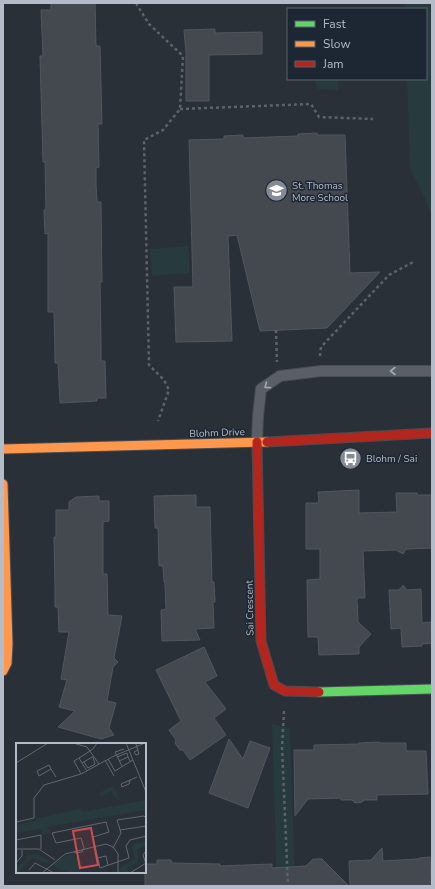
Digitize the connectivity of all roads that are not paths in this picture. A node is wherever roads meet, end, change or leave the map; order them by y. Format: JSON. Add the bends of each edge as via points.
{"nodes":[{"id":1,"x":432,"y":371,"type":"edge"},
{"id":2,"x":432,"y":433,"type":"edge"},
{"id":3,"x":257,"y":442,"type":"junction"},
{"id":4,"x":3,"y":448,"type":"edge"},
{"id":5,"x":3,"y":484,"type":"edge"},
{"id":6,"x":3,"y":671,"type":"edge"},
{"id":7,"x":432,"y":689,"type":"edge"}],
"edges":[{"from":1,"to":3,"type":"lane","one_way":true,"via":[[321,371],[280,376],[261,389]]},
{"from":2,"to":3,"type":"street","name":"Blohm Drive"},
{"from":3,"to":4,"type":"street","name":"Blohm Drive"},
{"from":3,"to":7,"type":"street","name":"Sai Crescent","via":[[261,641],[274,685],[285,691],[310,692]]},
{"from":5,"to":6,"type":"street","via":[[8,644],[7,663]]}]}
